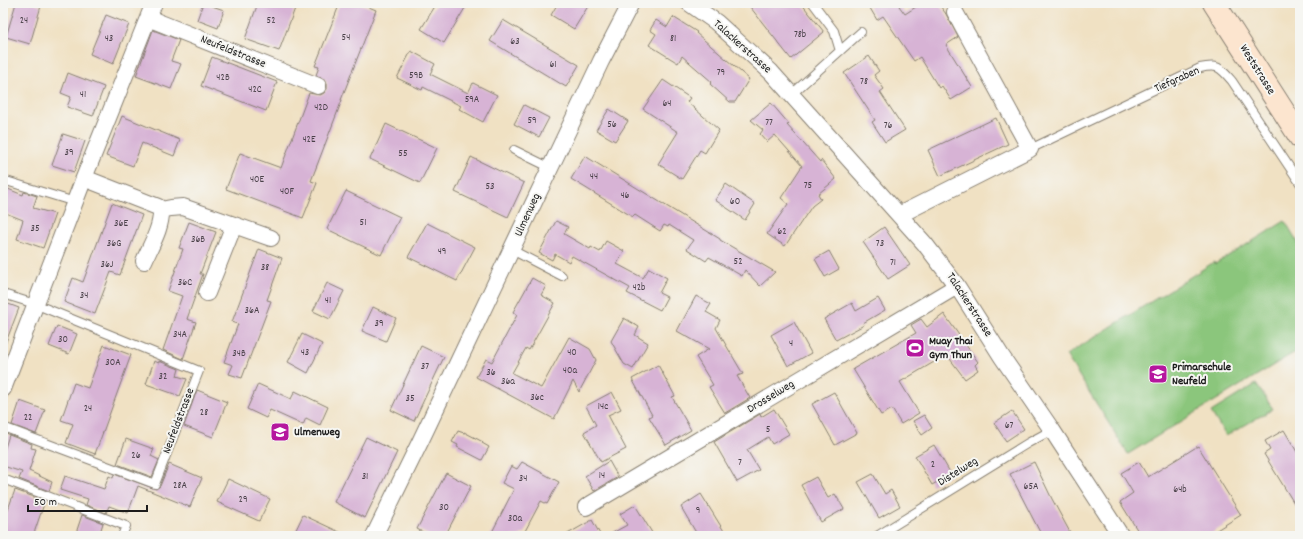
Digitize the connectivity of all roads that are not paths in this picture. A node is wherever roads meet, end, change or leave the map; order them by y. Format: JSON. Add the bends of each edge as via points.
{"nodes":[{"id":1,"x":154,"y":3,"type":"edge"},
{"id":2,"x":631,"y":3,"type":"edge"},
{"id":3,"x":689,"y":3,"type":"edge"},
{"id":4,"x":813,"y":3,"type":"edge"},
{"id":5,"x":1214,"y":3,"type":"edge"},
{"id":6,"x":955,"y":12,"type":"dead end"},
{"id":7,"x":148,"y":18,"type":"junction"},
{"id":8,"x":861,"y":32,"type":"dead end"},
{"id":9,"x":840,"y":51,"type":"junction"},
{"id":10,"x":318,"y":86,"type":"dead end"},
{"id":11,"x":792,"y":94,"type":"junction"},
{"id":12,"x":1300,"y":137,"type":"edge"},
{"id":13,"x":1030,"y":149,"type":"junction"},
{"id":14,"x":514,"y":150,"type":"dead end"},
{"id":15,"x":551,"y":168,"type":"junction"},
{"id":16,"x":84,"y":178,"type":"junction"},
{"id":17,"x":3,"y":180,"type":"edge"},
{"id":18,"x":1300,"y":183,"type":"edge"},
{"id":19,"x":75,"y":202,"type":"junction"},
{"id":20,"x":161,"y":210,"type":"junction"},
{"id":21,"x":899,"y":215,"type":"junction"},
{"id":22,"x":234,"y":225,"type":"junction"},
{"id":23,"x":271,"y":238,"type":"dead end"},
{"id":24,"x":512,"y":250,"type":"junction"},
{"id":25,"x":144,"y":261,"type":"dead end"},
{"id":26,"x":562,"y":276,"type":"dead end"},
{"id":27,"x":957,"y":286,"type":"junction"},
{"id":28,"x":207,"y":293,"type":"dead end"},
{"id":29,"x":3,"y":294,"type":"edge"},
{"id":30,"x":35,"y":304,"type":"junction"},
{"id":31,"x":3,"y":389,"type":"edge"},
{"id":32,"x":3,"y":427,"type":"edge"},
{"id":33,"x":1052,"y":430,"type":"junction"},
{"id":34,"x":3,"y":479,"type":"edge"},
{"id":35,"x":586,"y":507,"type":"dead end"},
{"id":36,"x":1116,"y":534,"type":"edge"},
{"id":37,"x":122,"y":536,"type":"edge"},
{"id":38,"x":374,"y":536,"type":"edge"},
{"id":39,"x":877,"y":536,"type":"edge"}],
"edges":[{"from":1,"to":7,"type":"street"},
{"from":2,"to":15,"type":"street","name":"Ulmenweg"},
{"from":3,"to":11,"type":"street","name":"Talackerstrasse","via":[[716,22]]},
{"from":4,"to":9,"type":"lane","via":[[834,31]]},
{"from":5,"to":12,"type":"main road","name":"Weststrasse"},
{"from":6,"to":13,"type":"street"},
{"from":7,"to":10,"type":"street","name":"Neufeldstrasse"},
{"from":7,"to":16,"type":"street"},
{"from":8,"to":9,"type":"lane"},
{"from":9,"to":11,"type":"lane"},
{"from":11,"to":21,"type":"street","name":"Talackerstrasse"},
{"from":13,"to":18,"type":"lane","name":"Tiefgraben","via":[[1200,68],[1211,66],[1218,67],[1232,81]]},
{"from":13,"to":21,"type":"street","name":"Tiefgraben"},
{"from":14,"to":15,"type":"lane"},
{"from":15,"to":24,"type":"street","name":"Ulmenweg"},
{"from":16,"to":19,"type":"street"},
{"from":16,"to":20,"type":"street"},
{"from":17,"to":19,"type":"lane"},
{"from":19,"to":30,"type":"street"},
{"from":20,"to":22,"type":"street","via":[[183,207]]},
{"from":20,"to":25,"type":"street","via":[[160,223]]},
{"from":21,"to":27,"type":"street","name":"Talackerstrasse"},
{"from":22,"to":23,"type":"street"},
{"from":22,"to":28,"type":"street"},
{"from":24,"to":26,"type":"lane"},
{"from":24,"to":38,"type":"street","name":"Ulmenweg"},
{"from":27,"to":33,"type":"street","name":"Talackerstrasse"},
{"from":27,"to":35,"type":"street","name":"Drosselweg"},
{"from":29,"to":30,"type":"lane"},
{"from":30,"to":31,"type":"street"},
{"from":30,"to":32,"type":"lane","name":"Neufeldstrasse","via":[[198,371],[155,484]]},
{"from":33,"to":36,"type":"street","name":"Talackerstrasse"},
{"from":33,"to":39,"type":"lane","name":"Distelweg"},
{"from":34,"to":37,"type":"lane","via":[[126,526]]}]}
